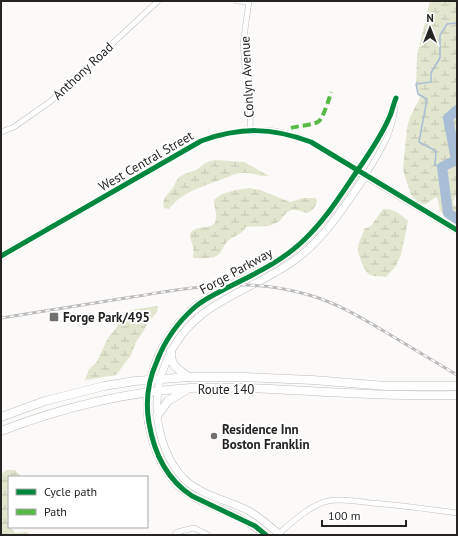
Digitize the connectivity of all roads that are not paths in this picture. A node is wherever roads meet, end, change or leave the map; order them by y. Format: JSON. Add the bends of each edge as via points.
{"nodes":[{"id":1,"x":158,"y":1,"type":"edge"},
{"id":2,"x":237,"y":1,"type":"edge"},
{"id":3,"x":249,"y":2,"type":"edge"},
{"id":4,"x":250,"y":130,"type":"junction"},
{"id":5,"x":1,"y":132,"type":"edge"},
{"id":6,"x":358,"y":171,"type":"junction"},
{"id":7,"x":366,"y":175,"type":"junction"},
{"id":8,"x":457,"y":230,"type":"edge"},
{"id":9,"x":6,"y":252,"type":"dead end"},
{"id":10,"x":171,"y":351,"type":"junction"},
{"id":11,"x":189,"y":377,"type":"junction"},
{"id":12,"x":150,"y":380,"type":"junction"},
{"id":13,"x":160,"y":380,"type":"junction"},
{"id":14,"x":457,"y":386,"type":"edge"},
{"id":15,"x":190,"y":388,"type":"junction"},
{"id":16,"x":158,"y":391,"type":"junction"},
{"id":17,"x":147,"y":392,"type":"junction"},
{"id":18,"x":457,"y":395,"type":"edge"},
{"id":19,"x":157,"y":416,"type":"junction"},
{"id":20,"x":1,"y":417,"type":"edge"},
{"id":21,"x":1,"y":431,"type":"edge"},
{"id":22,"x":457,"y":513,"type":"edge"},
{"id":23,"x":178,"y":534,"type":"edge"},
{"id":24,"x":208,"y":535,"type":"edge"},
{"id":25,"x":266,"y":535,"type":"edge"},
{"id":26,"x":279,"y":535,"type":"edge"}],
"edges":[{"from":1,"to":5,"type":"street","name":"Anthony Road","via":[[51,101],[14,127]]},
{"from":2,"to":3,"type":"street"},
{"from":3,"to":4,"type":"street","name":"Conlyn Avenue","via":[[243,44],[251,94]]},
{"from":4,"to":6,"type":"street","name":"West Central Street","via":[[266,130],[296,136],[311,142]]},
{"from":4,"to":9,"type":"street","name":"West Central Street","via":[[215,136],[201,142]]},
{"from":6,"to":7,"type":"street","name":"West Central Street"},
{"from":6,"to":7,"type":"street","via":[[381,134],[396,98],[390,133]]},
{"from":6,"to":12,"type":"street","name":"Forge Parkway","via":[[325,218],[288,254],[204,301],[181,321],[166,342]]},
{"from":7,"to":8,"type":"street","name":"West Central Street"},
{"from":7,"to":10,"type":"street","name":"Forge Parkway","via":[[338,216],[310,247],[283,268],[198,317],[184,331]]},
{"from":10,"to":11,"type":"main road","via":[[173,364]]},
{"from":10,"to":13,"type":"street","name":"Forge Parkway"},
{"from":11,"to":13,"type":"main road","name":"Route 140"},
{"from":11,"to":14,"type":"main road","name":"Route 140","via":[[313,380],[386,386]]},
{"from":12,"to":13,"type":"main road","name":"Route 140"},
{"from":12,"to":17,"type":"street","name":"Forge Parkway"},
{"from":12,"to":20,"type":"main road","name":"Route 140","via":[[84,390]]},
{"from":13,"to":16,"type":"street","name":"Forge Parkway"},
{"from":15,"to":16,"type":"main road","name":"Route 140"},
{"from":15,"to":18,"type":"main road","name":"Route 140","via":[[417,396]]},
{"from":15,"to":19,"type":"main road","via":[[168,401]]},
{"from":16,"to":17,"type":"main road","name":"Route 140"},
{"from":16,"to":19,"type":"street","name":"Forge Parkway"},
{"from":17,"to":21,"type":"main road","name":"Route 140","via":[[71,408]]},
{"from":17,"to":25,"type":"street","name":"Forge Parkway","via":[[152,438],[158,457],[169,475],[192,496],[255,526]]},
{"from":19,"to":26,"type":"street","name":"Forge Parkway","via":[[168,454],[185,479],[201,491],[249,511]]},
{"from":22,"to":26,"type":"street","via":[[356,501],[328,501],[296,519]]},
{"from":23,"to":24,"type":"street","via":[[194,528]]}]}
